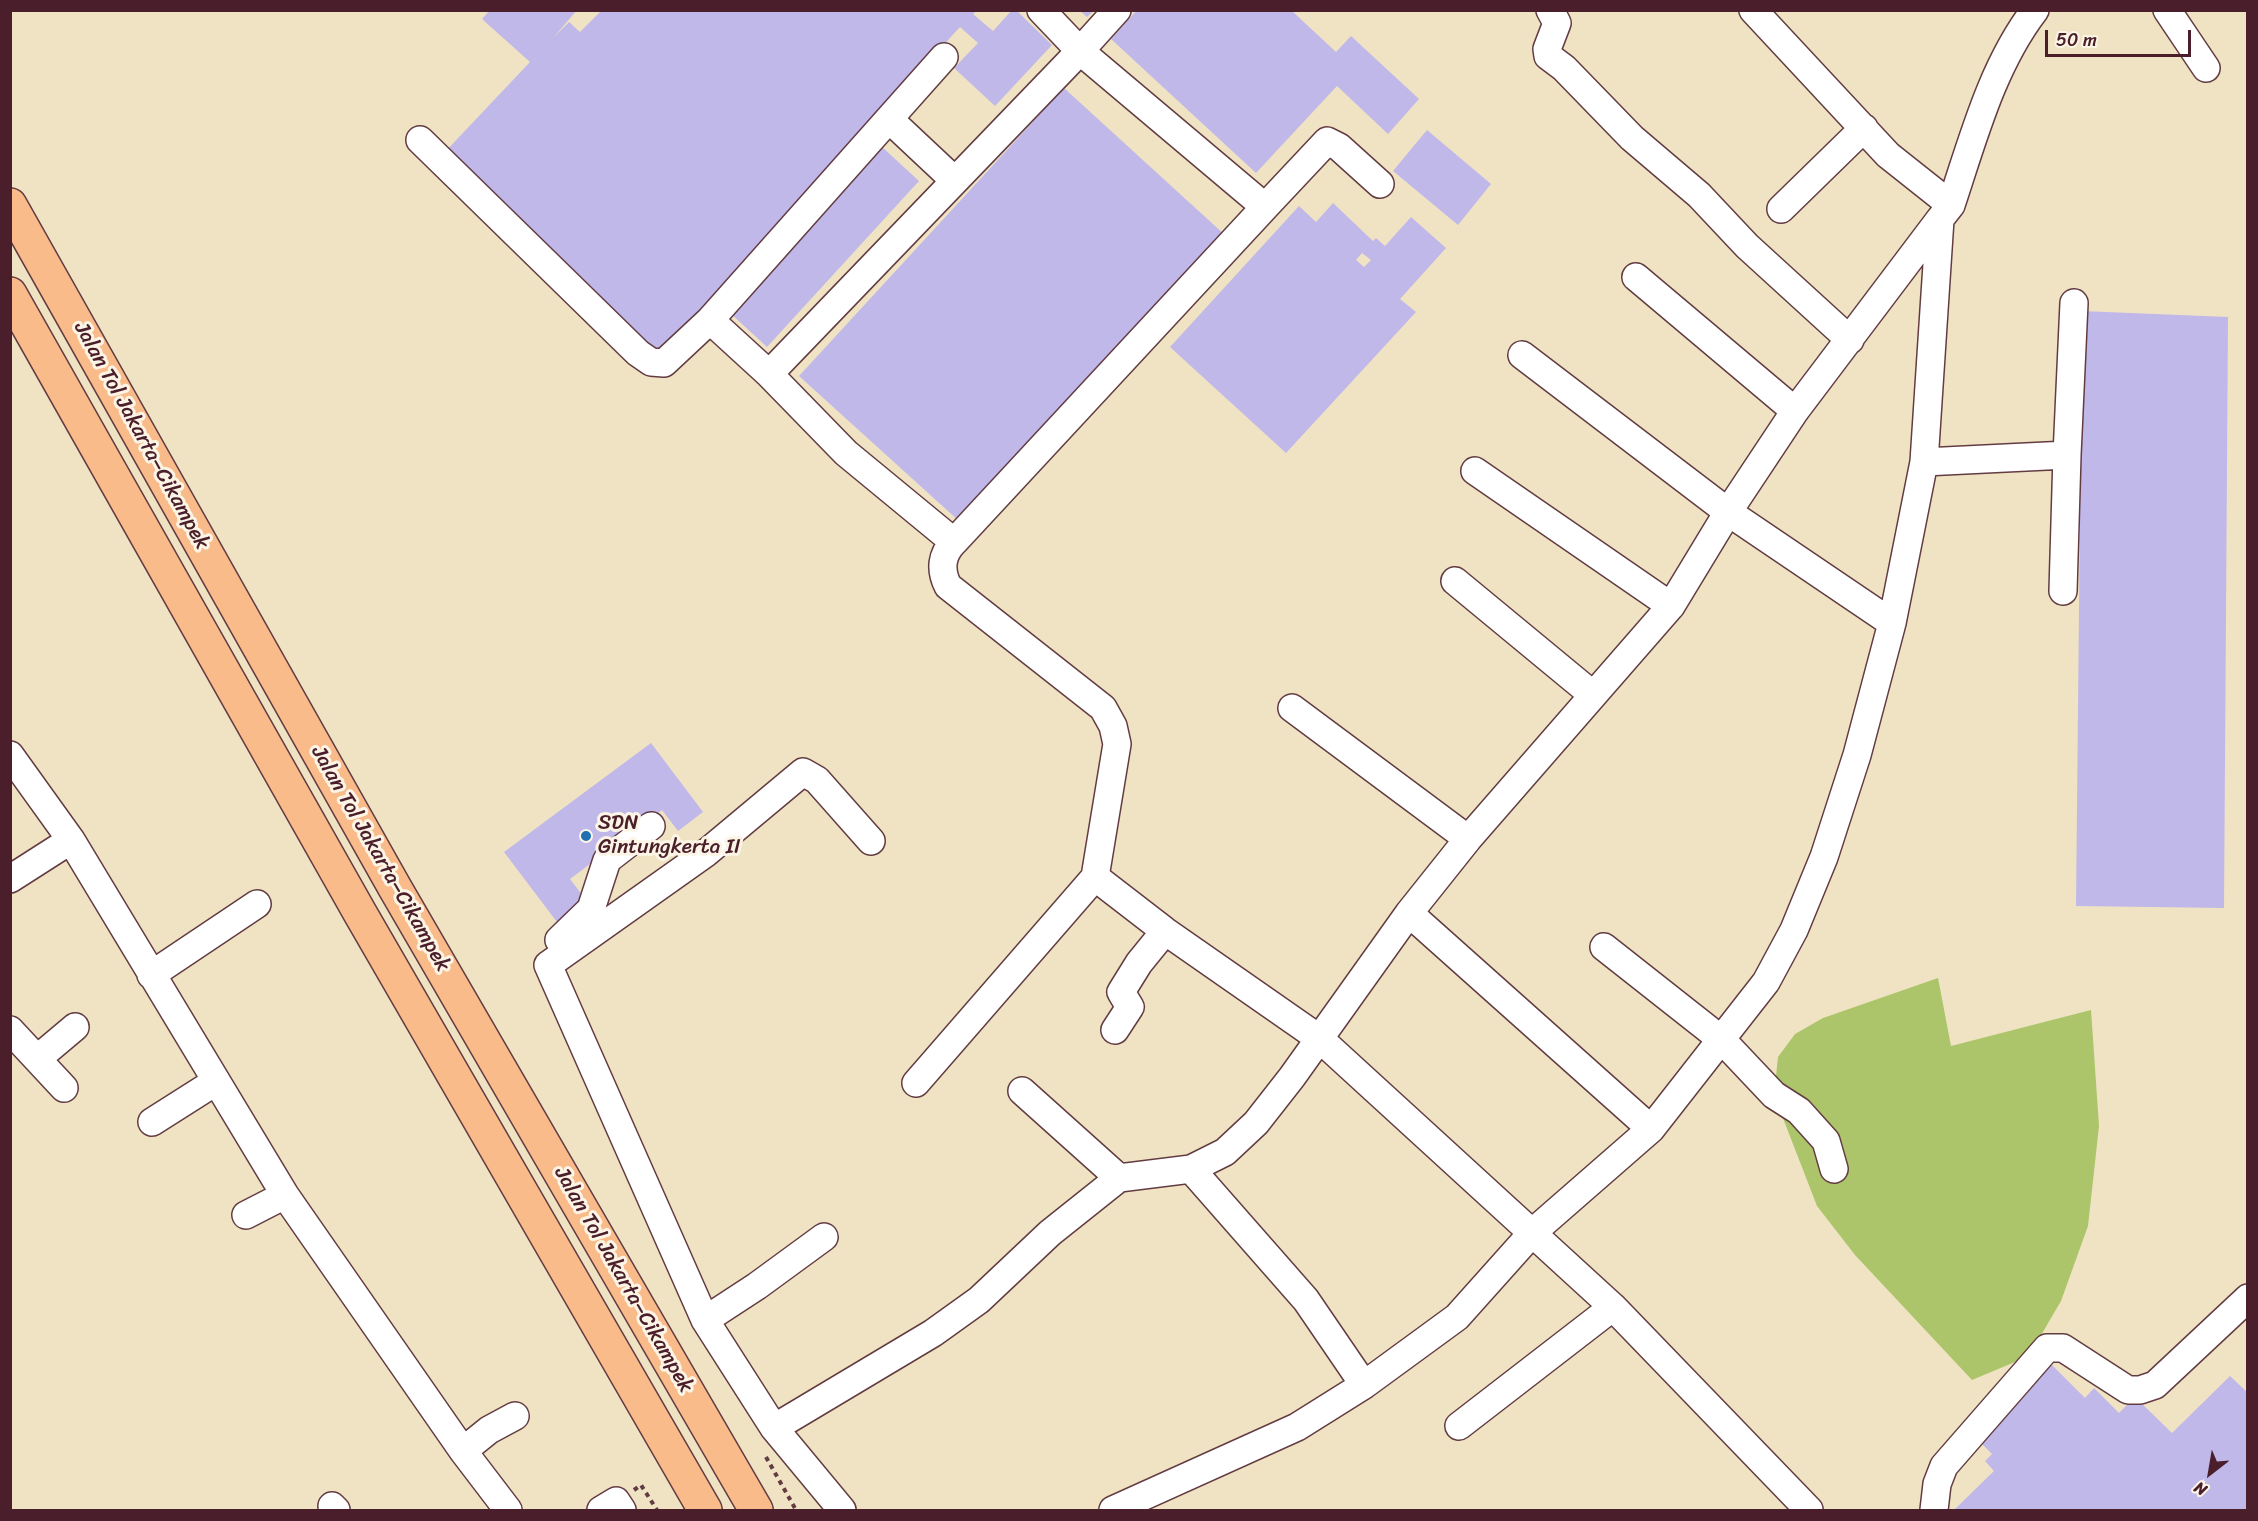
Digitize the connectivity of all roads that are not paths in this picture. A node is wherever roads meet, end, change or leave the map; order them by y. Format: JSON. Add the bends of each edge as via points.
{"nodes":[{"id":1,"x":1041,"y":10,"type":"edge"},
{"id":2,"x":1117,"y":10,"type":"edge"},
{"id":3,"x":1550,"y":10,"type":"edge"},
{"id":4,"x":1753,"y":10,"type":"edge"},
{"id":5,"x":2035,"y":10,"type":"edge"},
{"id":6,"x":2168,"y":10,"type":"edge"},
{"id":7,"x":1080,"y":51,"type":"junction"},
{"id":8,"x":944,"y":57,"type":"dead end"},
{"id":9,"x":2206,"y":68,"type":"dead end"},
{"id":10,"x":889,"y":119,"type":"junction"},
{"id":11,"x":1864,"y":128,"type":"junction"},
{"id":12,"x":420,"y":140,"type":"dead end"},
{"id":13,"x":954,"y":180,"type":"junction"},
{"id":14,"x":1380,"y":184,"type":"dead end"},
{"id":15,"x":10,"y":205,"type":"edge"},
{"id":16,"x":1265,"y":207,"type":"junction"},
{"id":17,"x":1781,"y":210,"type":"dead end"},
{"id":18,"x":1945,"y":212,"type":"junction"},
{"id":19,"x":1636,"y":277,"type":"dead end"},
{"id":20,"x":10,"y":294,"type":"edge"},
{"id":21,"x":2074,"y":303,"type":"dead end"},
{"id":22,"x":710,"y":320,"type":"junction"},
{"id":23,"x":1850,"y":340,"type":"junction"},
{"id":24,"x":1522,"y":355,"type":"dead end"},
{"id":25,"x":769,"y":374,"type":"junction"},
{"id":26,"x":1795,"y":411,"type":"junction"},
{"id":27,"x":2067,"y":455,"type":"junction"},
{"id":28,"x":1924,"y":462,"type":"junction"},
{"id":29,"x":1475,"y":471,"type":"dead end"},
{"id":30,"x":1728,"y":512,"type":"junction"},
{"id":31,"x":954,"y":542,"type":"junction"},
{"id":32,"x":1455,"y":581,"type":"dead end"},
{"id":33,"x":2063,"y":591,"type":"dead end"},
{"id":34,"x":1671,"y":606,"type":"junction"},
{"id":35,"x":1892,"y":623,"type":"junction"},
{"id":36,"x":1593,"y":695,"type":"junction"},
{"id":37,"x":1292,"y":708,"type":"dead end"},
{"id":38,"x":10,"y":755,"type":"edge"},
{"id":39,"x":651,"y":826,"type":"dead end"},
{"id":40,"x":1468,"y":839,"type":"junction"},
{"id":41,"x":71,"y":840,"type":"junction"},
{"id":42,"x":871,"y":842,"type":"dead end"},
{"id":43,"x":1095,"y":878,"type":"junction"},
{"id":44,"x":10,"y":879,"type":"edge"},
{"id":45,"x":257,"y":904,"type":"dead end"},
{"id":46,"x":1408,"y":913,"type":"junction"},
{"id":47,"x":1165,"y":931,"type":"junction"},
{"id":48,"x":1604,"y":947,"type":"dead end"},
{"id":49,"x":548,"y":965,"type":"junction"},
{"id":50,"x":151,"y":975,"type":"junction"},
{"id":51,"x":75,"y":1027,"type":"dead end"},
{"id":52,"x":10,"y":1030,"type":"edge"},
{"id":53,"x":1115,"y":1030,"type":"dead end"},
{"id":54,"x":1320,"y":1039,"type":"junction"},
{"id":55,"x":1722,"y":1040,"type":"junction"},
{"id":56,"x":37,"y":1059,"type":"junction"},
{"id":57,"x":215,"y":1082,"type":"junction"},
{"id":58,"x":916,"y":1083,"type":"dead end"},
{"id":59,"x":64,"y":1088,"type":"dead end"},
{"id":60,"x":1022,"y":1091,"type":"dead end"},
{"id":61,"x":152,"y":1122,"type":"dead end"},
{"id":62,"x":1651,"y":1129,"type":"junction"},
{"id":63,"x":1191,"y":1169,"type":"junction"},
{"id":64,"x":1834,"y":1169,"type":"dead end"},
{"id":65,"x":1119,"y":1178,"type":"junction"},
{"id":66,"x":285,"y":1195,"type":"junction"},
{"id":67,"x":246,"y":1215,"type":"dead end"},
{"id":68,"x":1533,"y":1232,"type":"junction"},
{"id":69,"x":824,"y":1237,"type":"dead end"},
{"id":70,"x":2247,"y":1298,"type":"edge"},
{"id":71,"x":1613,"y":1306,"type":"junction"},
{"id":72,"x":705,"y":1320,"type":"junction"},
{"id":73,"x":1364,"y":1385,"type":"junction"},
{"id":74,"x":515,"y":1416,"type":"dead end"},
{"id":75,"x":1458,"y":1426,"type":"dead end"},
{"id":76,"x":768,"y":1438,"type":"junction"},
{"id":77,"x":463,"y":1451,"type":"junction"},
{"id":78,"x":1797,"y":1507,"type":"edge"},
{"id":79,"x":508,"y":1510,"type":"edge"},
{"id":80,"x":601,"y":1510,"type":"edge"},
{"id":81,"x":622,"y":1510,"type":"edge"},
{"id":82,"x":705,"y":1510,"type":"edge"},
{"id":83,"x":756,"y":1510,"type":"edge"},
{"id":84,"x":842,"y":1510,"type":"edge"},
{"id":85,"x":1113,"y":1510,"type":"edge"},
{"id":86,"x":1934,"y":1510,"type":"edge"}],
"edges":[{"from":1,"to":7,"type":"street"},
{"from":2,"to":7,"type":"street"},
{"from":3,"to":23,"type":"street","via":[[1557,22],[1548,56]]},
{"from":4,"to":11,"type":"street"},
{"from":5,"to":18,"type":"street","via":[[2022,27],[1988,96]]},
{"from":6,"to":9,"type":"street"},
{"from":7,"to":13,"type":"street"},
{"from":7,"to":16,"type":"street"},
{"from":8,"to":10,"type":"street"},
{"from":10,"to":13,"type":"street"},
{"from":10,"to":22,"type":"street"},
{"from":11,"to":17,"type":"street","via":[[1825,180]]},
{"from":11,"to":18,"type":"street"},
{"from":12,"to":22,"type":"street","via":[[651,362],[664,363]]},
{"from":13,"to":25,"type":"street"},
{"from":14,"to":16,"type":"street","via":[[1327,141]]},
{"from":15,"to":83,"type":"highway","name":"Jalan Tol Jakarta–Cikampek","via":[[395,888]]},
{"from":16,"to":31,"type":"street"},
{"from":18,"to":23,"type":"street"},
{"from":18,"to":28,"type":"street"},
{"from":19,"to":26,"type":"street"},
{"from":20,"to":82,"type":"highway","name":"Jalan Tol Jakarta–Cikampek","via":[[360,914]]},
{"from":21,"to":27,"type":"street"},
{"from":22,"to":25,"type":"street"},
{"from":23,"to":26,"type":"street"},
{"from":24,"to":30,"type":"street"},
{"from":25,"to":31,"type":"street","via":[[846,453]]},
{"from":26,"to":30,"type":"street"},
{"from":27,"to":28,"type":"street"},
{"from":27,"to":33,"type":"street"},
{"from":28,"to":35,"type":"street"},
{"from":29,"to":34,"type":"street"},
{"from":30,"to":34,"type":"street"},
{"from":30,"to":35,"type":"street"},
{"from":31,"to":43,"type":"street","via":[[945,550],[943,560],[948,586],[1103,708],[1113,726],[1117,744]]},
{"from":32,"to":36,"type":"street"},
{"from":34,"to":36,"type":"street"},
{"from":35,"to":55,"type":"street","via":[[1857,755],[1820,867],[1794,930],[1766,982]]},
{"from":36,"to":40,"type":"street"},
{"from":37,"to":40,"type":"street"},
{"from":38,"to":41,"type":"street"},
{"from":39,"to":49,"type":"street","via":[[607,860],[591,909],[558,941]]},
{"from":40,"to":46,"type":"street"},
{"from":41,"to":44,"type":"street"},
{"from":41,"to":50,"type":"street"},
{"from":42,"to":49,"type":"street","via":[[817,780],[803,772],[706,853]]},
{"from":43,"to":47,"type":"street"},
{"from":43,"to":58,"type":"street"},
{"from":45,"to":50,"type":"street"},
{"from":46,"to":54,"type":"street"},
{"from":46,"to":62,"type":"street"},
{"from":47,"to":53,"type":"street","via":[[1121,992],[1131,1006]]},
{"from":47,"to":54,"type":"street"},
{"from":48,"to":55,"type":"street"},
{"from":49,"to":72,"type":"street"},
{"from":50,"to":57,"type":"street"},
{"from":51,"to":56,"type":"street"},
{"from":52,"to":56,"type":"street"},
{"from":54,"to":63,"type":"street","via":[[1256,1123],[1225,1152]]},
{"from":54,"to":68,"type":"street"},
{"from":55,"to":62,"type":"street"},
{"from":55,"to":64,"type":"street","via":[[1774,1095],[1799,1111],[1826,1141]]},
{"from":56,"to":59,"type":"street"},
{"from":57,"to":61,"type":"street"},
{"from":57,"to":66,"type":"street"},
{"from":60,"to":65,"type":"street"},
{"from":62,"to":68,"type":"street"},
{"from":63,"to":65,"type":"street"},
{"from":63,"to":73,"type":"street","via":[[1306,1300]]},
{"from":65,"to":76,"type":"street","via":[[1050,1233],[979,1300],[933,1334]]},
{"from":66,"to":67,"type":"street"},
{"from":66,"to":77,"type":"street"},
{"from":68,"to":71,"type":"street"},
{"from":68,"to":73,"type":"street","via":[[1457,1317]]},
{"from":69,"to":72,"type":"street"},
{"from":70,"to":86,"type":"street","via":[[2156,1385],[2140,1390],[2128,1390],[2063,1348],[2047,1348],[1944,1466]]},
{"from":71,"to":75,"type":"street"},
{"from":71,"to":78,"type":"street"},
{"from":72,"to":76,"type":"street"},
{"from":73,"to":85,"type":"street","via":[[1297,1427]]},
{"from":74,"to":77,"type":"street"},
{"from":76,"to":84,"type":"street"},
{"from":77,"to":79,"type":"street"},
{"from":80,"to":81,"type":"street","via":[[616,1501]]}]}
